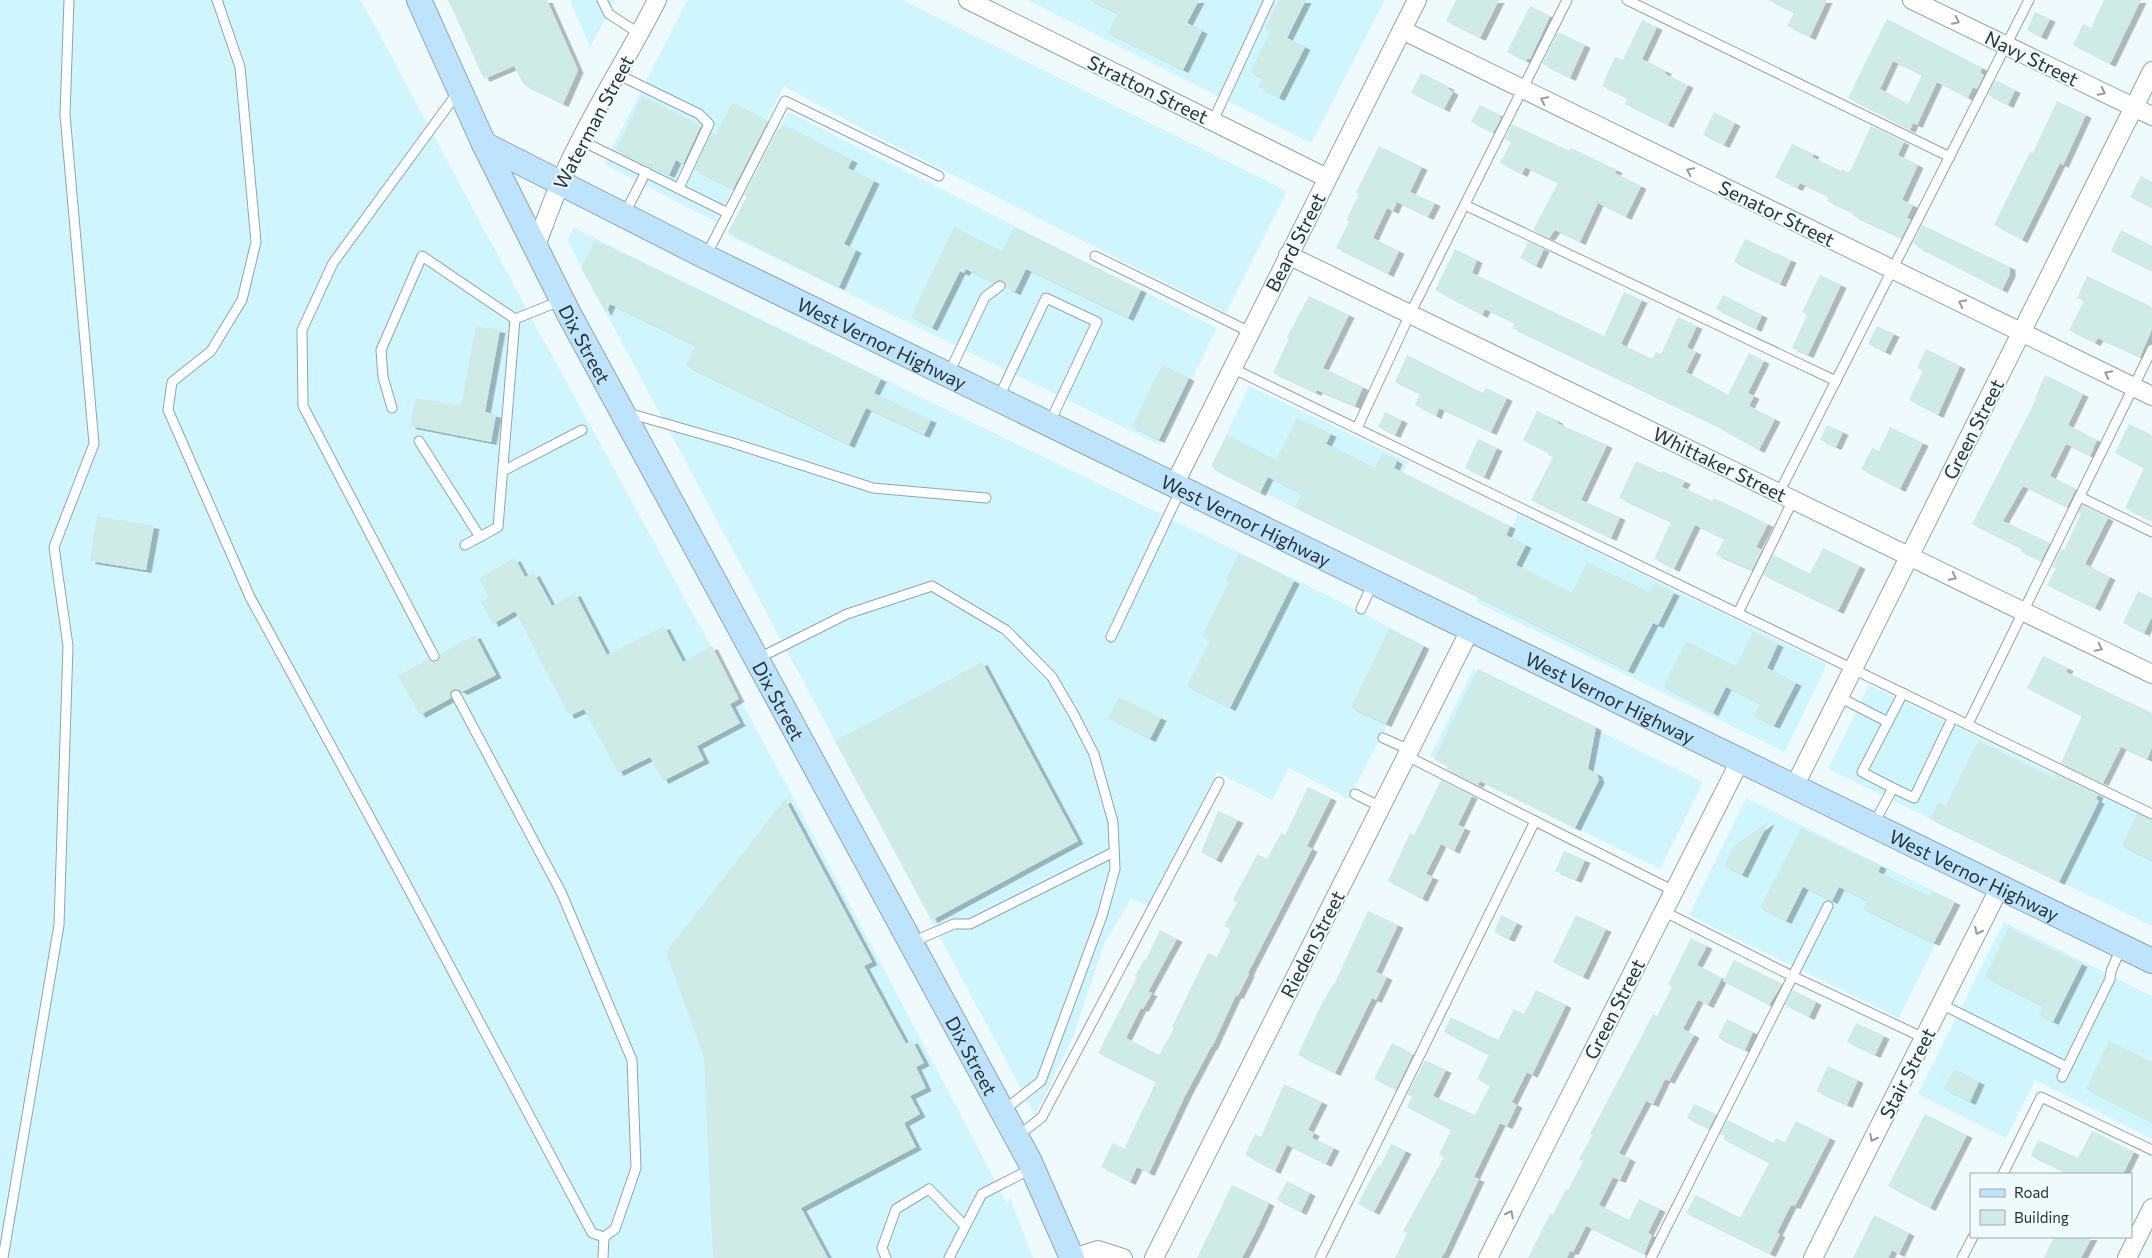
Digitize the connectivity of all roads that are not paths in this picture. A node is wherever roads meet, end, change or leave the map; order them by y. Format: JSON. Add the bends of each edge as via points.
{"nodes":[{"id":1,"x":69,"y":0,"type":"edge"},
{"id":2,"x":217,"y":0,"type":"edge"},
{"id":3,"x":419,"y":0,"type":"edge"},
{"id":4,"x":602,"y":0,"type":"edge"},
{"id":5,"x":657,"y":0,"type":"edge"},
{"id":6,"x":968,"y":0,"type":"edge"},
{"id":7,"x":1269,"y":0,"type":"edge"},
{"id":8,"x":1417,"y":0,"type":"edge"},
{"id":9,"x":1567,"y":0,"type":"edge"},
{"id":10,"x":1627,"y":0,"type":"edge"},
{"id":11,"x":1912,"y":0,"type":"edge"},
{"id":12,"x":2029,"y":0,"type":"edge"},
{"id":13,"x":1402,"y":30,"type":"junction"},
{"id":14,"x":640,"y":34,"type":"junction"},
{"id":15,"x":2007,"y":46,"type":"junction"},
{"id":16,"x":2152,"y":71,"type":"edge"},
{"id":17,"x":617,"y":74,"type":"junction"},
{"id":18,"x":460,"y":90,"type":"junction"},
{"id":19,"x":1523,"y":90,"type":"junction"},
{"id":20,"x":2134,"y":107,"type":"junction"},
{"id":21,"x":2152,"y":116,"type":"edge"},
{"id":22,"x":1213,"y":121,"type":"junction"},
{"id":23,"x":580,"y":140,"type":"junction"},
{"id":24,"x":484,"y":144,"type":"junction"},
{"id":25,"x":1950,"y":157,"type":"junction"},
{"id":26,"x":646,"y":172,"type":"junction"},
{"id":27,"x":939,"y":176,"type":"dead end"},
{"id":28,"x":1327,"y":178,"type":"junction"},
{"id":29,"x":560,"y":182,"type":"junction"},
{"id":30,"x":679,"y":188,"type":"junction"},
{"id":31,"x":1465,"y":205,"type":"junction"},
{"id":32,"x":728,"y":213,"type":"junction"},
{"id":33,"x":624,"y":215,"type":"junction"},
{"id":34,"x":536,"y":246,"type":"junction"},
{"id":35,"x":1288,"y":255,"type":"junction"},
{"id":36,"x":1095,"y":256,"type":"dead end"},
{"id":37,"x":706,"y":257,"type":"junction"},
{"id":38,"x":1892,"y":269,"type":"junction"},
{"id":39,"x":1000,"y":286,"type":"dead end"},
{"id":40,"x":562,"y":300,"type":"junction"},
{"id":41,"x":1410,"y":314,"type":"junction"},
{"id":42,"x":515,"y":319,"type":"junction"},
{"id":43,"x":1250,"y":332,"type":"junction"},
{"id":44,"x":2021,"y":332,"type":"junction"},
{"id":45,"x":2152,"y":349,"type":"edge"},
{"id":46,"x":1232,"y":368,"type":"junction"},
{"id":47,"x":948,"y":375,"type":"junction"},
{"id":48,"x":1836,"y":381,"type":"junction"},
{"id":49,"x":2133,"y":387,"type":"junction"},
{"id":50,"x":2152,"y":396,"type":"edge"},
{"id":51,"x":998,"y":400,"type":"junction"},
{"id":52,"x":392,"y":408,"type":"dead end"},
{"id":53,"x":623,"y":412,"type":"junction"},
{"id":54,"x":1049,"y":424,"type":"junction"},
{"id":55,"x":1357,"y":428,"type":"junction"},
{"id":56,"x":582,"y":430,"type":"dead end"},
{"id":57,"x":419,"y":441,"type":"dead end"},
{"id":58,"x":503,"y":471,"type":"junction"},
{"id":59,"x":1178,"y":487,"type":"junction"},
{"id":60,"x":1786,"y":496,"type":"junction"},
{"id":61,"x":2080,"y":497,"type":"junction"},
{"id":62,"x":986,"y":498,"type":"dead end"},
{"id":63,"x":2152,"y":532,"type":"edge"},
{"id":64,"x":480,"y":537,"type":"junction"},
{"id":65,"x":466,"y":545,"type":"dead end"},
{"id":66,"x":1909,"y":556,"type":"junction"},
{"id":67,"x":1373,"y":582,"type":"junction"},
{"id":68,"x":1361,"y":609,"type":"dead end"},
{"id":69,"x":2024,"y":612,"type":"junction"},
{"id":70,"x":1738,"y":613,"type":"junction"},
{"id":71,"x":1470,"y":630,"type":"junction"},
{"id":72,"x":1111,"y":637,"type":"dead end"},
{"id":73,"x":434,"y":656,"type":"dead end"},
{"id":74,"x":757,"y":659,"type":"junction"},
{"id":75,"x":1853,"y":668,"type":"junction"},
{"id":76,"x":2152,"y":674,"type":"edge"},
{"id":77,"x":1903,"y":693,"type":"junction"},
{"id":78,"x":456,"y":695,"type":"dead end"},
{"id":79,"x":1839,"y":696,"type":"junction"},
{"id":80,"x":1953,"y":717,"type":"junction"},
{"id":81,"x":1888,"y":722,"type":"junction"},
{"id":82,"x":1968,"y":724,"type":"junction"},
{"id":83,"x":1383,"y":738,"type":"dead end"},
{"id":84,"x":1408,"y":753,"type":"junction"},
{"id":85,"x":1740,"y":761,"type":"junction"},
{"id":86,"x":1219,"y":782,"type":"dead end"},
{"id":87,"x":1794,"y":787,"type":"junction"},
{"id":88,"x":1893,"y":788,"type":"junction"},
{"id":89,"x":1355,"y":794,"type":"dead end"},
{"id":90,"x":1381,"y":807,"type":"junction"},
{"id":91,"x":2152,"y":814,"type":"edge"},
{"id":92,"x":1535,"y":821,"type":"junction"},
{"id":93,"x":1873,"y":826,"type":"junction"},
{"id":94,"x":1114,"y":852,"type":"junction"},
{"id":95,"x":2000,"y":887,"type":"junction"},
{"id":96,"x":1674,"y":891,"type":"junction"},
{"id":97,"x":1828,"y":906,"type":"dead end"},
{"id":98,"x":1663,"y":911,"type":"junction"},
{"id":99,"x":911,"y":942,"type":"junction"},
{"id":100,"x":2121,"y":946,"type":"junction"},
{"id":101,"x":2152,"y":961,"type":"edge"},
{"id":102,"x":1792,"y":976,"type":"junction"},
{"id":103,"x":1941,"y":1004,"type":"junction"},
{"id":104,"x":1924,"y":1038,"type":"junction"},
{"id":105,"x":2067,"y":1067,"type":"junction"},
{"id":106,"x":2062,"y":1077,"type":"dead end"},
{"id":107,"x":1003,"y":1112,"type":"junction"},
{"id":108,"x":1017,"y":1138,"type":"junction"},
{"id":109,"x":2152,"y":1150,"type":"edge"},
{"id":110,"x":1033,"y":1168,"type":"junction"},
{"id":111,"x":2003,"y":1173,"type":"edge"},
{"id":112,"x":2152,"y":1208,"type":"edge"},
{"id":113,"x":965,"y":1226,"type":"junction"},
{"id":114,"x":604,"y":1237,"type":"junction"},
{"id":115,"x":1972,"y":1238,"type":"edge"},
{"id":116,"x":3,"y":1258,"type":"edge"},
{"id":117,"x":602,"y":1258,"type":"edge"},
{"id":118,"x":886,"y":1258,"type":"edge"},
{"id":119,"x":949,"y":1258,"type":"edge"},
{"id":120,"x":1073,"y":1258,"type":"edge"},
{"id":121,"x":1122,"y":1258,"type":"edge"},
{"id":122,"x":1154,"y":1258,"type":"edge"},
{"id":123,"x":1320,"y":1258,"type":"edge"},
{"id":124,"x":1488,"y":1258,"type":"edge"},
{"id":125,"x":1651,"y":1258,"type":"edge"},
{"id":126,"x":1813,"y":1258,"type":"edge"},
{"id":127,"x":1962,"y":1258,"type":"edge"},
{"id":128,"x":2127,"y":1258,"type":"edge"}],
"edges":[{"from":1,"to":116,"type":"lane","via":[[65,115],[94,444],[54,547],[68,646],[59,925]]},
{"from":2,"to":114,"type":"lane","via":[[240,68],[256,242],[242,300],[211,351],[172,382],[168,410],[250,597],[592,1233]]},
{"from":3,"to":18,"type":"street"},
{"from":4,"to":14,"type":"lane","via":[[609,14]]},
{"from":5,"to":14,"type":"street","name":"Waterman Street"},
{"from":6,"to":22,"type":"street","name":"Stratton Street"},
{"from":7,"to":22,"type":"lane"},
{"from":8,"to":13,"type":"street","name":"Beard Street"},
{"from":9,"to":19,"type":"lane"},
{"from":10,"to":25,"type":"lane"},
{"from":11,"to":15,"type":"street","name":"Navy Street","one_way":true},
{"from":12,"to":15,"type":"lane"},
{"from":13,"to":19,"type":"street","name":"Senator Street"},
{"from":13,"to":28,"type":"street","name":"Beard Street"},
{"from":14,"to":17,"type":"street","name":"Waterman Street"},
{"from":15,"to":20,"type":"street","name":"Navy Street","one_way":true},
{"from":15,"to":25,"type":"lane"},
{"from":16,"to":20,"type":"street","name":"Green Street"},
{"from":17,"to":23,"type":"street","name":"Waterman Street"},
{"from":17,"to":30,"type":"lane","via":[[699,114],[709,124]]},
{"from":18,"to":24,"type":"street"},
{"from":18,"to":73,"type":"lane","via":[[332,263],[302,330],[303,406]]},
{"from":19,"to":31,"type":"lane"},
{"from":38,"to":19,"type":"street","name":"Senator Street","one_way":true},
{"from":20,"to":21,"type":"street","name":"Navy Street"},
{"from":20,"to":44,"type":"street","name":"Green Street"},
{"from":22,"to":28,"type":"street","name":"Stratton Street"},
{"from":23,"to":26,"type":"lane"},
{"from":23,"to":29,"type":"street","name":"Waterman Street"},
{"from":24,"to":29,"type":"street","name":"West Vernor Highway"},
{"from":24,"to":34,"type":"street","name":"Dix Street"},
{"from":25,"to":38,"type":"lane"},
{"from":26,"to":30,"type":"lane"},
{"from":26,"to":33,"type":"lane"},
{"from":27,"to":32,"type":"lane","via":[[784,101]]},
{"from":28,"to":35,"type":"street","name":"Beard Street"},
{"from":29,"to":33,"type":"street","name":"West Vernor Highway"},
{"from":29,"to":34,"type":"street","name":"Waterman Street"},
{"from":30,"to":32,"type":"lane"},
{"from":31,"to":41,"type":"lane"},
{"from":31,"to":48,"type":"lane"},
{"from":32,"to":37,"type":"lane"},
{"from":33,"to":37,"type":"street","name":"West Vernor Highway"},
{"from":34,"to":40,"type":"street","name":"Dix Street"},
{"from":35,"to":41,"type":"street","name":"Whittaker Street"},
{"from":35,"to":43,"type":"street","name":"Beard Street"},
{"from":36,"to":43,"type":"lane"},
{"from":37,"to":47,"type":"street","name":"West Vernor Highway"},
{"from":44,"to":38,"type":"street","name":"Senator Street","one_way":true},
{"from":38,"to":48,"type":"lane"},
{"from":39,"to":47,"type":"lane","via":[[985,297]]},
{"from":40,"to":42,"type":"lane"},
{"from":40,"to":53,"type":"street","name":"Dix Street"},
{"from":41,"to":55,"type":"lane"},
{"from":41,"to":60,"type":"street","name":"Whittaker Street"},
{"from":42,"to":52,"type":"lane","via":[[422,256],[381,350],[383,377]]},
{"from":42,"to":58,"type":"lane"},
{"from":43,"to":46,"type":"street","name":"Beard Street"},
{"from":49,"to":44,"type":"street","name":"Senator Street","one_way":true},
{"from":44,"to":66,"type":"street","name":"Green Street"},
{"from":45,"to":49,"type":"lane"},
{"from":46,"to":55,"type":"lane"},
{"from":46,"to":59,"type":"street","name":"Beard Street"},
{"from":47,"to":51,"type":"street","name":"West Vernor Highway"},
{"from":48,"to":60,"type":"lane"},
{"from":49,"to":50,"type":"street","name":"Senator Street"},
{"from":49,"to":61,"type":"lane"},
{"from":51,"to":54,"type":"street","name":"West Vernor Highway"},
{"from":51,"to":54,"type":"lane","via":[[1046,298],[1098,322]]},
{"from":53,"to":62,"type":"lane","via":[[873,488]]},
{"from":53,"to":74,"type":"street","name":"Dix Street"},
{"from":54,"to":59,"type":"street","name":"West Vernor Highway"},
{"from":55,"to":70,"type":"lane"},
{"from":56,"to":58,"type":"lane"},
{"from":57,"to":64,"type":"lane"},
{"from":58,"to":64,"type":"lane","via":[[498,528]]},
{"from":59,"to":67,"type":"street","name":"West Vernor Highway"},
{"from":59,"to":72,"type":"lane"},
{"from":60,"to":66,"type":"street","name":"Whittaker Street"},
{"from":60,"to":70,"type":"lane"},
{"from":61,"to":63,"type":"lane"},
{"from":61,"to":69,"type":"lane"},
{"from":64,"to":65,"type":"lane"},
{"from":66,"to":69,"type":"street","name":"Whittaker Street","one_way":true},
{"from":66,"to":75,"type":"street","name":"Green Street"},
{"from":67,"to":68,"type":"lane"},
{"from":67,"to":71,"type":"street","name":"West Vernor Highway"},
{"from":69,"to":76,"type":"street","name":"Whittaker Street","one_way":true},
{"from":69,"to":82,"type":"lane"},
{"from":70,"to":75,"type":"lane"},
{"from":71,"to":84,"type":"street","name":"Rieden Street"},
{"from":71,"to":85,"type":"street","name":"West Vernor Highway"},
{"from":74,"to":94,"type":"lane","via":[[847,614],[932,586],[1006,630],[1052,677],[1094,754],[1113,822]]},
{"from":74,"to":99,"type":"street","name":"Dix Street"},
{"from":75,"to":77,"type":"lane"},
{"from":75,"to":79,"type":"street","name":"Green Street"},
{"from":77,"to":80,"type":"lane"},
{"from":77,"to":81,"type":"lane"},
{"from":78,"to":114,"type":"lane","via":[[561,892],[632,1060],[636,1168],[615,1229]]},
{"from":79,"to":81,"type":"lane"},
{"from":79,"to":87,"type":"street","name":"Green Street"},
{"from":80,"to":82,"type":"lane"},
{"from":80,"to":88,"type":"lane","via":[[1914,798]]},
{"from":81,"to":88,"type":"lane","via":[[1862,772]]},
{"from":82,"to":91,"type":"lane"},
{"from":83,"to":84,"type":"lane"},
{"from":84,"to":90,"type":"street","name":"Rieden Street"},
{"from":84,"to":92,"type":"lane"},
{"from":85,"to":87,"type":"street","name":"West Vernor Highway"},
{"from":85,"to":96,"type":"street","name":"Green Street"},
{"from":86,"to":108,"type":"lane","via":[[1042,1117]]},
{"from":87,"to":93,"type":"street","name":"West Vernor Highway"},
{"from":88,"to":93,"type":"lane"},
{"from":89,"to":90,"type":"lane"},
{"from":90,"to":122,"type":"street","name":"Rieden Street"},
{"from":92,"to":96,"type":"lane"},
{"from":92,"to":123,"type":"lane"},
{"from":93,"to":95,"type":"street","name":"West Vernor Highway"},
{"from":94,"to":99,"type":"lane","via":[[970,924],[954,924]]},
{"from":94,"to":107,"type":"lane","via":[[1115,869],[1102,916],[1042,1082]]},
{"from":95,"to":100,"type":"street","name":"West Vernor Highway"},
{"from":95,"to":103,"type":"street","name":"Stair Street","one_way":true},
{"from":96,"to":98,"type":"street","name":"Green Street"},
{"from":97,"to":102,"type":"lane"},
{"from":98,"to":102,"type":"lane"},
{"from":124,"to":98,"type":"street","name":"Green Street","one_way":true},
{"from":99,"to":107,"type":"street","name":"Dix Street"},
{"from":100,"to":101,"type":"street","name":"West Vernor Highway"},
{"from":100,"to":105,"type":"lane","via":[[2110,979]]},
{"from":102,"to":104,"type":"lane"},
{"from":102,"to":125,"type":"lane"},
{"from":103,"to":104,"type":"street","name":"Stair Street"},
{"from":103,"to":105,"type":"lane"},
{"from":104,"to":126,"type":"street","name":"Stair Street","one_way":true},
{"from":105,"to":106,"type":"lane"},
{"from":107,"to":108,"type":"street","name":"Dix Street"},
{"from":108,"to":110,"type":"street","name":"Dix Street"},
{"from":109,"to":111,"type":"lane","via":[[2041,1097]]},
{"from":110,"to":113,"type":"lane","via":[[982,1194]]},
{"from":110,"to":120,"type":"street","name":"Dix Street"},
{"from":112,"to":128,"type":"street"},
{"from":113,"to":118,"type":"lane","via":[[929,1189],[896,1209],[882,1248]]},
{"from":113,"to":119,"type":"lane"},
{"from":114,"to":117,"type":"lane"},
{"from":115,"to":127,"type":"lane"},
{"from":120,"to":121,"type":"street","via":[[1098,1250]]}]}
